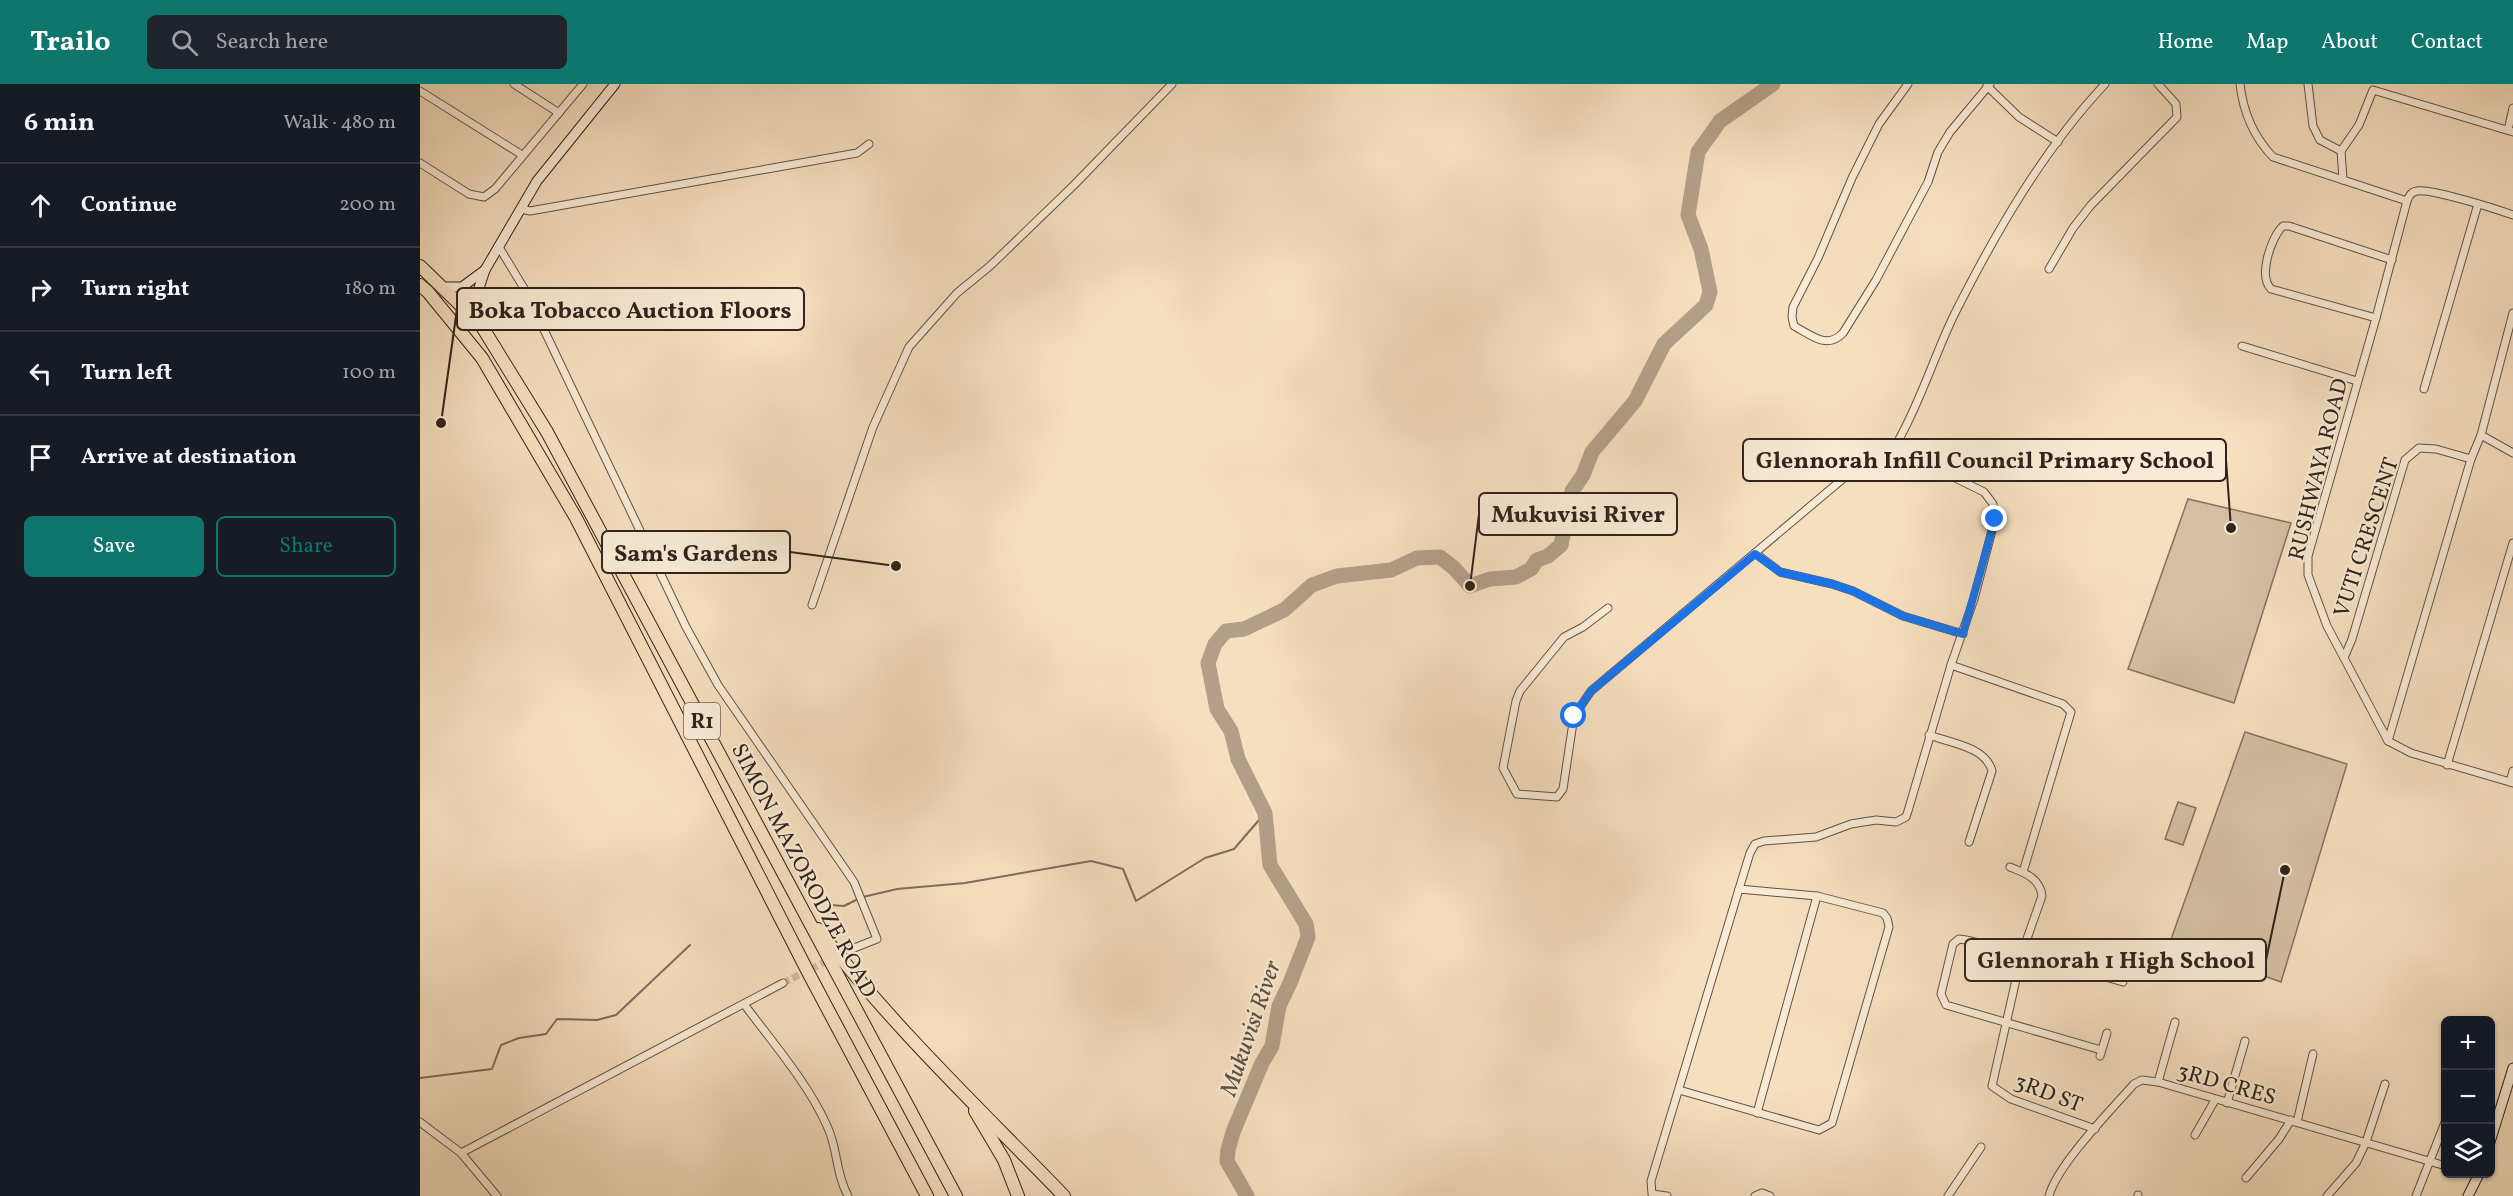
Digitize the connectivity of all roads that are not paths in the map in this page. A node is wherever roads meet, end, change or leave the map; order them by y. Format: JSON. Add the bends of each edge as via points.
{"nodes":[{"id":1,"x":514,"y":84,"type":"edge"},
{"id":2,"x":584,"y":84,"type":"edge"},
{"id":3,"x":615,"y":84,"type":"edge"},
{"id":4,"x":1172,"y":84,"type":"edge"},
{"id":5,"x":1908,"y":84,"type":"edge"},
{"id":6,"x":2105,"y":84,"type":"edge"},
{"id":7,"x":2158,"y":84,"type":"edge"},
{"id":8,"x":2240,"y":84,"type":"edge"},
{"id":9,"x":2307,"y":84,"type":"edge"},
{"id":10,"x":1988,"y":85,"type":"edge"},
{"id":11,"x":420,"y":91,"type":"edge"},
{"id":12,"x":2513,"y":108,"type":"edge"},
{"id":13,"x":559,"y":113,"type":"junction"},
{"id":14,"x":2510,"y":131,"type":"edge"},
{"id":15,"x":2058,"y":142,"type":"junction"},
{"id":16,"x":868,"y":144,"type":"dead end"},
{"id":17,"x":2341,"y":151,"type":"junction"},
{"id":18,"x":522,"y":155,"type":"junction"},
{"id":19,"x":420,"y":163,"type":"edge"},
{"id":20,"x":2343,"y":180,"type":"junction"},
{"id":21,"x":2407,"y":201,"type":"junction"},
{"id":22,"x":2478,"y":204,"type":"junction"},
{"id":23,"x":520,"y":208,"type":"junction"},
{"id":24,"x":2513,"y":214,"type":"edge"},
{"id":25,"x":499,"y":247,"type":"junction"},
{"id":26,"x":2392,"y":260,"type":"junction"},
{"id":27,"x":420,"y":266,"type":"edge"},
{"id":28,"x":2049,"y":269,"type":"dead end"},
{"id":29,"x":485,"y":270,"type":"junction"},
{"id":30,"x":420,"y":285,"type":"edge"},
{"id":31,"x":444,"y":287,"type":"junction"},
{"id":32,"x":2513,"y":313,"type":"edge"},
{"id":33,"x":2376,"y":318,"type":"junction"},
{"id":34,"x":481,"y":325,"type":"junction"},
{"id":35,"x":2242,"y":346,"type":"dead end"},
{"id":36,"x":2357,"y":381,"type":"junction"},
{"id":37,"x":2424,"y":389,"type":"dead end"},
{"id":38,"x":2481,"y":435,"type":"junction"},
{"id":39,"x":1897,"y":443,"type":"junction"},
{"id":40,"x":2513,"y":453,"type":"edge"},
{"id":41,"x":2471,"y":459,"type":"junction"},
{"id":42,"x":2513,"y":543,"type":"edge"},
{"id":43,"x":1755,"y":554,"type":"junction"},
{"id":44,"x":812,"y":605,"type":"dead end"},
{"id":45,"x":1608,"y":608,"type":"dead end"},
{"id":46,"x":1963,"y":634,"type":"junction"},
{"id":47,"x":2344,"y":658,"type":"junction"},
{"id":48,"x":1951,"y":665,"type":"junction"},
{"id":49,"x":1929,"y":735,"type":"junction"},
{"id":50,"x":2388,"y":741,"type":"junction"},
{"id":51,"x":2447,"y":765,"type":"junction"},
{"id":52,"x":2513,"y":771,"type":"edge"},
{"id":53,"x":2511,"y":783,"type":"edge"},
{"id":54,"x":1969,"y":842,"type":"dead end"},
{"id":55,"x":2010,"y":867,"type":"dead end"},
{"id":56,"x":2023,"y":872,"type":"junction"},
{"id":57,"x":1739,"y":889,"type":"junction"},
{"id":58,"x":1817,"y":896,"type":"junction"},
{"id":59,"x":796,"y":899,"type":"junction"},
{"id":60,"x":849,"y":950,"type":"tunnel mouth"},
{"id":61,"x":2022,"y":953,"type":"junction"},
{"id":62,"x":2123,"y":982,"type":"dead end"},
{"id":63,"x":783,"y":983,"type":"tunnel mouth"},
{"id":64,"x":744,"y":1004,"type":"junction"},
{"id":65,"x":2175,"y":1022,"type":"dead end"},
{"id":66,"x":2007,"y":1023,"type":"junction"},
{"id":67,"x":2107,"y":1033,"type":"dead end"},
{"id":68,"x":2245,"y":1041,"type":"dead end"},
{"id":69,"x":2313,"y":1054,"type":"dead end"},
{"id":70,"x":2513,"y":1068,"type":"edge"},
{"id":71,"x":2158,"y":1082,"type":"junction"},
{"id":72,"x":2385,"y":1084,"type":"dead end"},
{"id":73,"x":1680,"y":1090,"type":"junction"},
{"id":74,"x":965,"y":1094,"type":"junction"},
{"id":75,"x":2215,"y":1100,"type":"junction"},
{"id":76,"x":2227,"y":1103,"type":"junction"},
{"id":77,"x":1757,"y":1113,"type":"junction"},
{"id":78,"x":2294,"y":1121,"type":"junction"},
{"id":79,"x":420,"y":1122,"type":"edge"},
{"id":80,"x":2444,"y":1124,"type":"edge"},
{"id":81,"x":2495,"y":1126,"type":"edge"},
{"id":82,"x":2095,"y":1129,"type":"junction"},
{"id":83,"x":2194,"y":1135,"type":"dead end"},
{"id":84,"x":2366,"y":1142,"type":"junction"},
{"id":85,"x":1981,"y":1147,"type":"dead end"},
{"id":86,"x":461,"y":1154,"type":"junction"},
{"id":87,"x":2431,"y":1161,"type":"junction"},
{"id":88,"x":2441,"y":1165,"type":"edge"},
{"id":89,"x":2246,"y":1178,"type":"dead end"},
{"id":90,"x":2475,"y":1178,"type":"edge"},
{"id":91,"x":925,"y":1194,"type":"edge"},
{"id":92,"x":497,"y":1196,"type":"edge"},
{"id":93,"x":848,"y":1196,"type":"edge"},
{"id":94,"x":956,"y":1196,"type":"edge"},
{"id":95,"x":1018,"y":1196,"type":"edge"},
{"id":96,"x":1064,"y":1196,"type":"edge"},
{"id":97,"x":1667,"y":1196,"type":"edge"},
{"id":98,"x":1755,"y":1196,"type":"edge"},
{"id":99,"x":1770,"y":1196,"type":"edge"},
{"id":100,"x":1948,"y":1196,"type":"edge"},
{"id":101,"x":2049,"y":1196,"type":"edge"},
{"id":102,"x":2327,"y":1196,"type":"edge"},
{"id":103,"x":2416,"y":1196,"type":"edge"},
{"id":104,"x":2468,"y":1196,"type":"edge"}],
"edges":[{"from":1,"to":13,"type":"street"},
{"from":2,"to":13,"type":"street"},
{"from":3,"to":23,"type":"street","via":[[561,148]]},
{"from":4,"to":44,"type":"street","via":[[1057,201],[957,293],[909,347],[873,427]]},
{"from":5,"to":10,"type":"street","via":[[1874,135],[1793,307],[1794,326],[1823,341],[1831,342],[1843,333],[1928,182],[1938,152]]},
{"from":6,"to":15,"type":"street"},
{"from":7,"to":28,"type":"street","via":[[2176,104],[2177,117],[2091,205]]},
{"from":8,"to":20,"type":"street","via":[[2250,124],[2273,157]]},
{"from":9,"to":17,"type":"street","via":[[2313,126],[2320,140]]},
{"from":10,"to":15,"type":"street","via":[[2019,117]]},
{"from":11,"to":18,"type":"street"},
{"from":12,"to":14,"type":"street"},
{"from":13,"to":18,"type":"street"},
{"from":14,"to":17,"type":"street","via":[[2373,90]]},
{"from":15,"to":39,"type":"street","via":[[2035,172],[1954,315],[1919,401]]},
{"from":16,"to":23,"type":"street","via":[[857,153],[530,211]]},
{"from":17,"to":20,"type":"street"},
{"from":18,"to":19,"type":"street","via":[[484,197],[468,194]]},
{"from":20,"to":21,"type":"street"},
{"from":21,"to":22,"type":"street","via":[[2418,190]]},
{"from":21,"to":26,"type":"street","name":"RUSHWAYA ROAD"},
{"from":22,"to":24,"type":"street"},
{"from":22,"to":37,"type":"street"},
{"from":23,"to":25,"type":"street"},
{"from":25,"to":29,"type":"street"},
{"from":25,"to":60,"type":"street","via":[[525,290],[686,627],[718,685],[854,882],[877,939]]},
{"from":26,"to":33,"type":"street","name":"RUSHWAYA ROAD"},
{"from":26,"to":33,"type":"street","via":[[2289,226],[2277,232],[2268,258],[2265,275],[2271,289]]},
{"from":27,"to":31,"type":"highway","name":"SIMON MAZORODZE ROAD","number":"R1"},
{"from":29,"to":31,"type":"street","via":[[462,286]]},
{"from":29,"to":34,"type":"street","via":[[478,291]]},
{"from":30,"to":91,"type":"highway","name":"SIMON MAZORODZE ROAD","number":"R1","via":[[482,358],[576,518]]},
{"from":31,"to":34,"type":"highway","name":"SIMON MAZORODZE ROAD","number":"R1"},
{"from":32,"to":38,"type":"street"},
{"from":33,"to":36,"type":"street","name":"RUSHWAYA ROAD"},
{"from":34,"to":59,"type":"highway","name":"SIMON MAZORODZE ROAD","number":"R1","via":[[547,432]]},
{"from":35,"to":36,"type":"street"},
{"from":36,"to":47,"type":"street","name":"RUSHWAYA ROAD","via":[[2308,566],[2327,626]]},
{"from":38,"to":40,"type":"street"},
{"from":38,"to":41,"type":"street"},
{"from":39,"to":43,"type":"street","via":[[1864,462]]},
{"from":39,"to":46,"type":"street","via":[[1926,464],[1984,492],[1993,504],[1995,519]]},
{"from":41,"to":47,"type":"street","name":"VUTI CRESCENT","via":[[2419,448],[2405,460]]},
{"from":41,"to":50,"type":"street"},
{"from":42,"to":51,"type":"street"},
{"from":43,"to":45,"type":"street","via":[[1591,691],[1574,716],[1563,789],[1557,797],[1517,794],[1503,768],[1520,691],[1564,637]]},
{"from":43,"to":46,"type":"street","via":[[1780,572],[1853,591],[1903,616]]},
{"from":46,"to":48,"type":"street"},
{"from":47,"to":50,"type":"street","name":"RUSHWAYA ROAD"},
{"from":48,"to":49,"type":"street"},
{"from":48,"to":56,"type":"street","via":[[2063,704],[2071,712]]},
{"from":49,"to":54,"type":"street","via":[[1982,754],[1989,762],[1992,771]]},
{"from":49,"to":57,"type":"street","via":[[1902,820],[1851,824],[1816,837],[1755,844]]},
{"from":50,"to":51,"type":"street"},
{"from":51,"to":53,"type":"street"},
{"from":52,"to":53,"type":"street"},
{"from":55,"to":56,"type":"street"},
{"from":56,"to":61,"type":"street","via":[[2041,886],[2042,896]]},
{"from":57,"to":58,"type":"street"},
{"from":57,"to":73,"type":"street"},
{"from":58,"to":77,"type":"street"},
{"from":58,"to":77,"type":"street","via":[[1883,913],[1889,927],[1832,1122],[1819,1130]]},
{"from":59,"to":74,"type":"highway","via":[[855,977]]},
{"from":59,"to":94,"type":"highway","name":"SIMON MAZORODZE ROAD","number":"R1"},
{"from":61,"to":62,"type":"street"},
{"from":61,"to":66,"type":"street"},
{"from":61,"to":66,"type":"street","via":[[1959,939],[1953,944],[1941,994],[1946,1005]]},
{"from":63,"to":64,"type":"street"},
{"from":64,"to":86,"type":"street"},
{"from":64,"to":93,"type":"street","via":[[818,1106],[829,1129],[840,1180]]},
{"from":65,"to":71,"type":"street"},
{"from":66,"to":67,"type":"street","via":[[2100,1053]]},
{"from":66,"to":82,"type":"street","name":"3RD ST","via":[[1992,1086],[2011,1099]]},
{"from":68,"to":76,"type":"street"},
{"from":69,"to":78,"type":"street"},
{"from":70,"to":81,"type":"street"},
{"from":71,"to":75,"type":"street","name":"3RD CRES"},
{"from":71,"to":82,"type":"street","name":"3RD CRES","via":[[2142,1080],[2134,1084]]},
{"from":72,"to":84,"type":"street"},
{"from":73,"to":77,"type":"street"},
{"from":73,"to":97,"type":"street","via":[[1651,1181],[1652,1194]]},
{"from":74,"to":95,"type":"highway","via":[[1004,1160]]},
{"from":74,"to":96,"type":"highway"},
{"from":75,"to":76,"type":"street","name":"3RD CRES"},
{"from":75,"to":83,"type":"street"},
{"from":76,"to":78,"type":"street","name":"3RD CRES"},
{"from":78,"to":84,"type":"street","name":"3RD CRES"},
{"from":78,"to":89,"type":"street"},
{"from":79,"to":86,"type":"street"},
{"from":80,"to":87,"type":"street"},
{"from":82,"to":101,"type":"street","name":"3RD CRES","via":[[2055,1181]]},
{"from":84,"to":87,"type":"street","name":"3RD CRES"},
{"from":84,"to":102,"type":"street","via":[[2356,1163]]},
{"from":85,"to":100,"type":"street"},
{"from":86,"to":92,"type":"street"},
{"from":87,"to":88,"type":"street","name":"3RD CRES"},
{"from":87,"to":103,"type":"street"},
{"from":90,"to":104,"type":"street"},
{"from":98,"to":99,"type":"street"}]}
